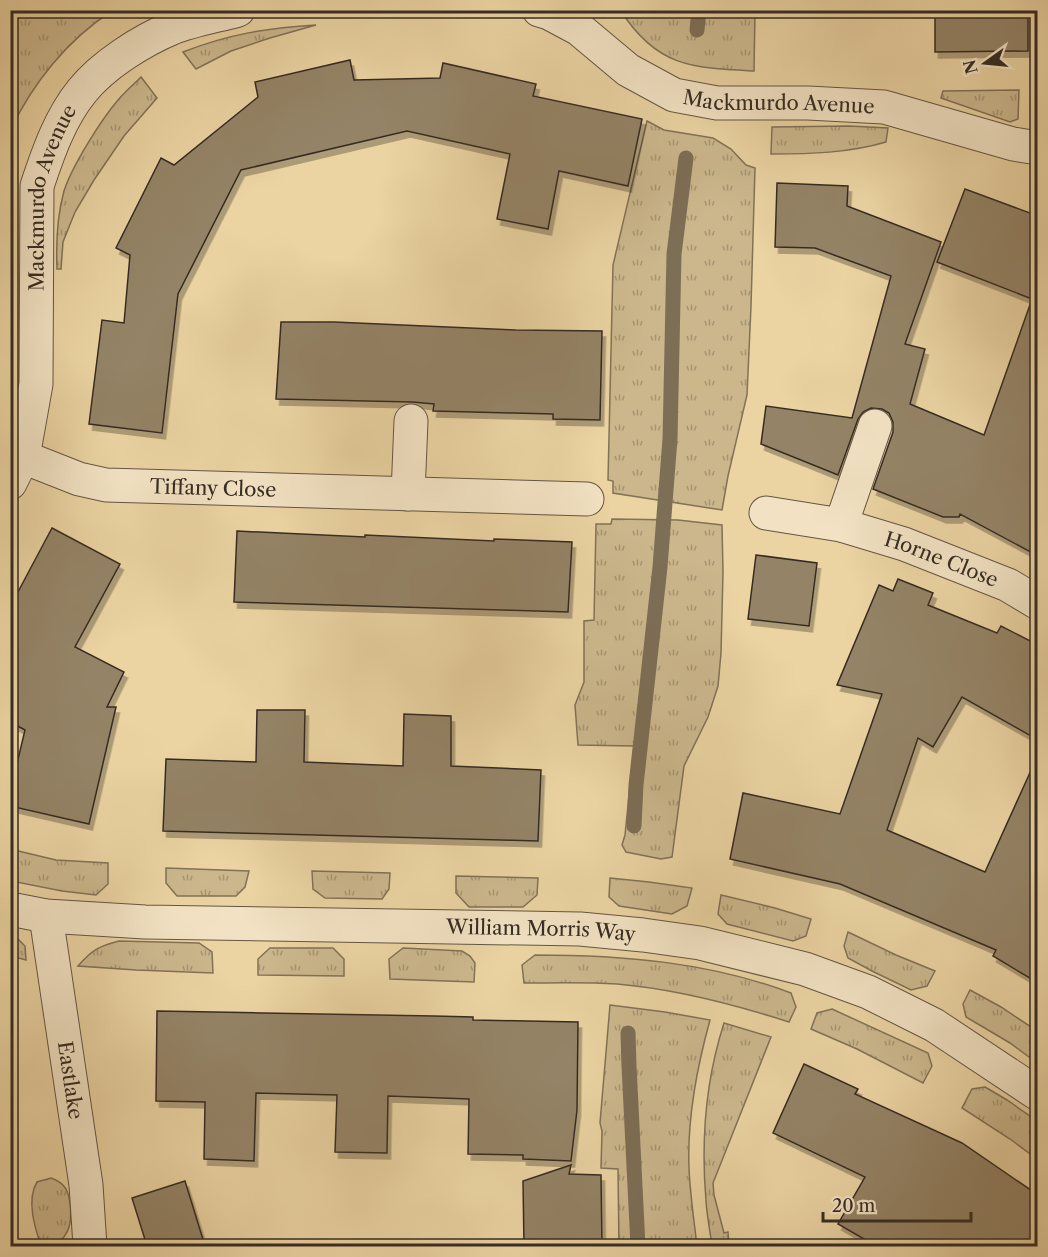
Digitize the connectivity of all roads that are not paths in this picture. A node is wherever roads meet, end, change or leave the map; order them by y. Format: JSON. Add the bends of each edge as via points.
{"nodes":[{"id":1,"x":238,"y":10,"type":"edge"},
{"id":2,"x":539,"y":10,"type":"edge"},
{"id":3,"x":1038,"y":148,"type":"edge"},
{"id":4,"x":24,"y":185,"type":"edge"},
{"id":5,"x":411,"y":422,"type":"dead end"},
{"id":6,"x":875,"y":426,"type":"dead end"},
{"id":7,"x":17,"y":470,"type":"edge"},
{"id":8,"x":408,"y":494,"type":"junction"},
{"id":9,"x":586,"y":499,"type":"dead end"},
{"id":10,"x":766,"y":513,"type":"dead end"},
{"id":11,"x":842,"y":525,"type":"junction"},
{"id":12,"x":1038,"y":603,"type":"edge"},
{"id":13,"x":10,"y":909,"type":"edge"},
{"id":14,"x":46,"y":916,"type":"junction"},
{"id":15,"x":1038,"y":1094,"type":"edge"},
{"id":16,"x":90,"y":1246,"type":"edge"}],
"edges":[{"from":1,"to":4,"type":"street","name":"Mackmurdo Avenue","via":[[172,28],[127,52],[100,73],[82,91],[47,157]]},
{"from":2,"to":3,"type":"street","name":"Mackmurdo Avenue","via":[[579,29],[628,70],[674,95],[717,103],[884,107]]},
{"from":4,"to":7,"type":"street","name":"Mackmurdo Avenue","via":[[36,384]]},
{"from":5,"to":8,"type":"street"},
{"from":6,"to":11,"type":"street"},
{"from":7,"to":8,"type":"street","name":"Tiffany Close","via":[[106,485]]},
{"from":8,"to":9,"type":"street","name":"Tiffany Close"},
{"from":10,"to":11,"type":"street","name":"Horne Close"},
{"from":11,"to":12,"type":"street","name":"Horne Close","via":[[904,544],[1008,585]]},
{"from":13,"to":14,"type":"street","name":"William Morris Way"},
{"from":14,"to":15,"type":"street","name":"William Morris Way","via":[[145,922],[580,929],[700,944],[805,969],[868,992],[934,1025]]},
{"from":14,"to":16,"type":"street","name":"Eastlake","via":[[86,1185]]}]}
